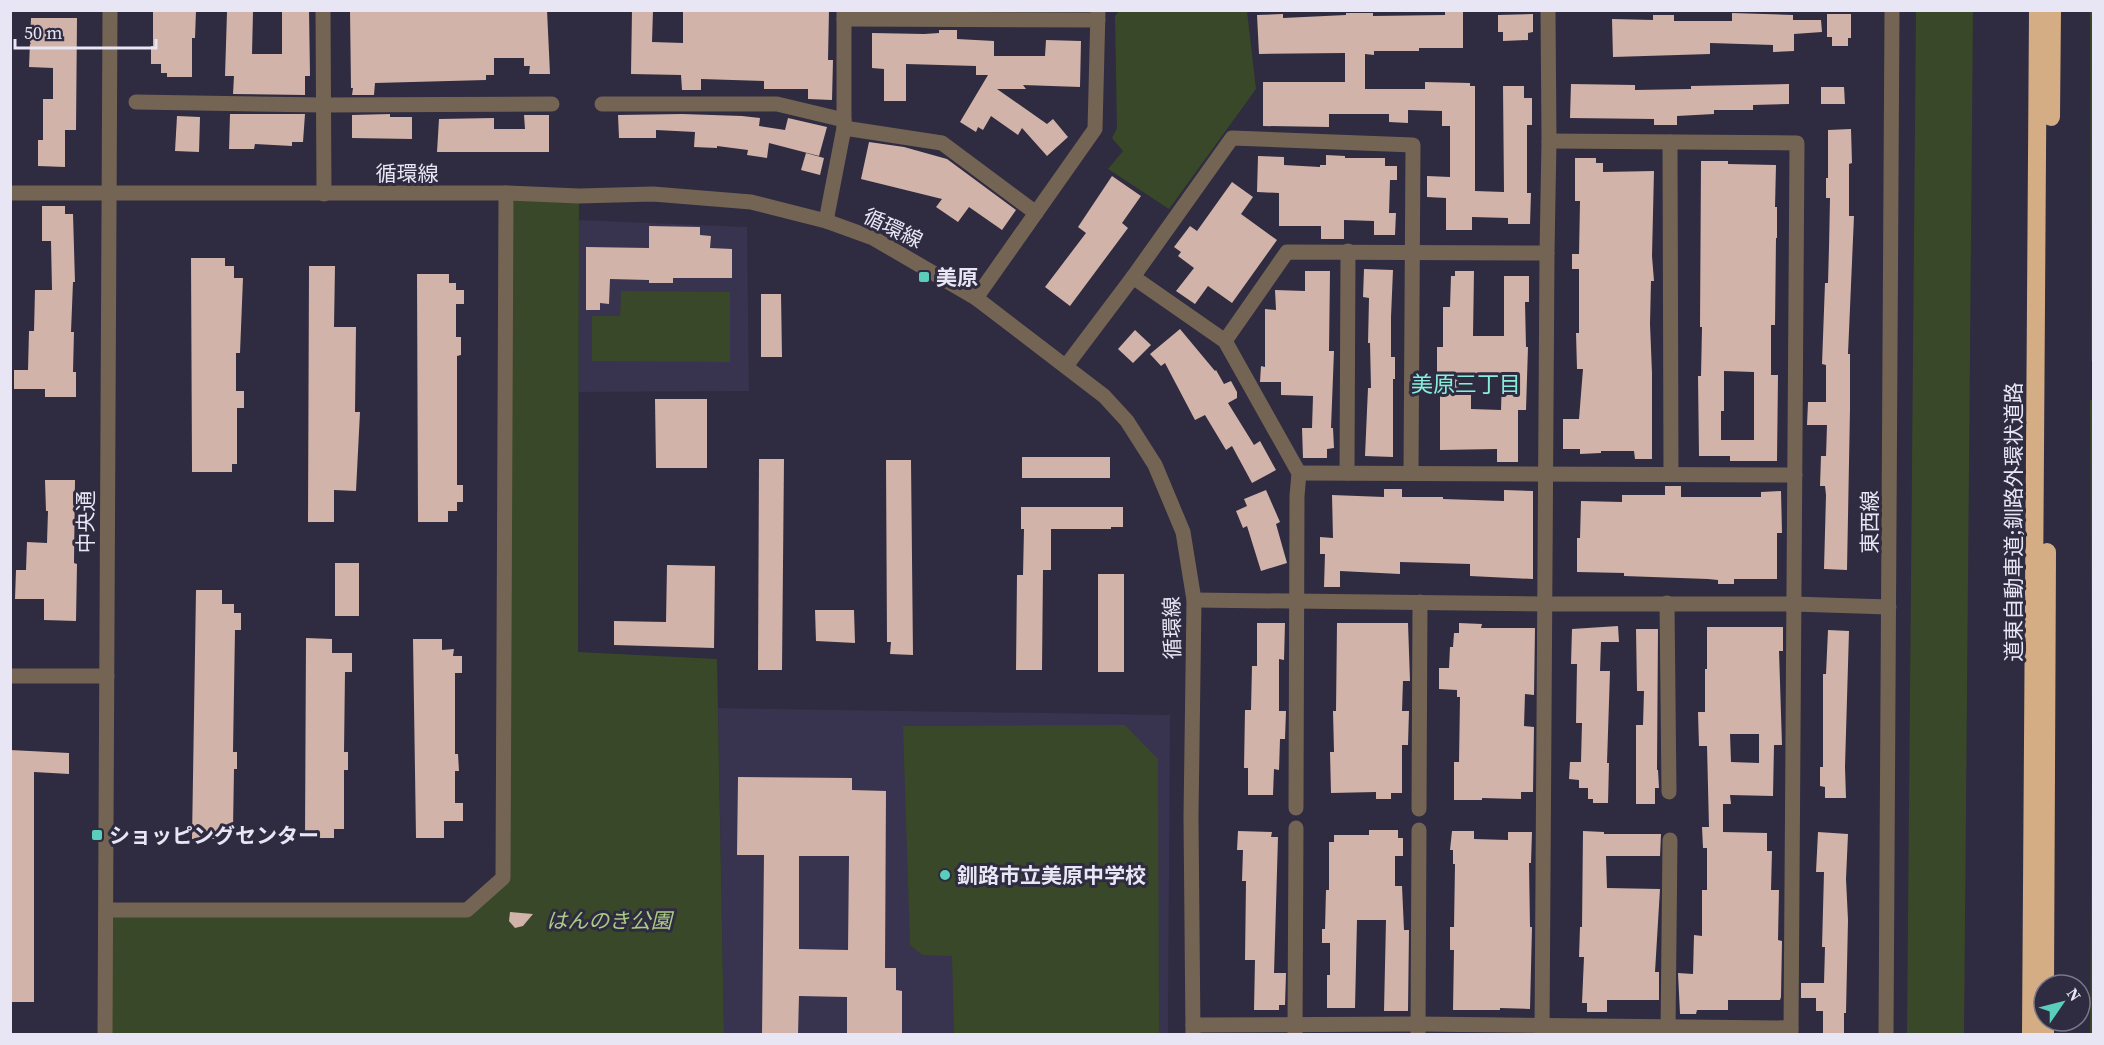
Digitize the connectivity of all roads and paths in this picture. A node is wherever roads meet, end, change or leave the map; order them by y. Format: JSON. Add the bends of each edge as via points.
{"nodes":[{"id":1,"x":110,"y":10,"type":"edge"},
{"id":2,"x":323,"y":10,"type":"edge"},
{"id":3,"x":1548,"y":10,"type":"edge"},
{"id":4,"x":1892,"y":10,"type":"edge"},
{"id":5,"x":2038,"y":10,"type":"edge"},
{"id":6,"x":2052,"y":10,"type":"edge"},
{"id":7,"x":844,"y":15,"type":"edge"},
{"id":8,"x":1098,"y":15,"type":"edge"},
{"id":9,"x":136,"y":102,"type":"dead end"},
{"id":10,"x":552,"y":104,"type":"dead end"},
{"id":11,"x":602,"y":104,"type":"dead end"},
{"id":12,"x":323,"y":105,"type":"junction"},
{"id":13,"x":844,"y":124,"type":"junction"},
{"id":14,"x":1549,"y":141,"type":"junction"},
{"id":15,"x":1670,"y":142,"type":"junction"},
{"id":16,"x":10,"y":193,"type":"edge"},
{"id":17,"x":108,"y":193,"type":"junction"},
{"id":18,"x":506,"y":193,"type":"junction"},
{"id":19,"x":324,"y":194,"type":"junction"},
{"id":20,"x":1036,"y":213,"type":"junction"},
{"id":21,"x":826,"y":221,"type":"junction"},
{"id":22,"x":1348,"y":251,"type":"junction"},
{"id":23,"x":1412,"y":253,"type":"junction"},
{"id":24,"x":1547,"y":253,"type":"junction"},
{"id":25,"x":1133,"y":277,"type":"junction"},
{"id":26,"x":976,"y":298,"type":"junction"},
{"id":27,"x":1225,"y":341,"type":"junction"},
{"id":28,"x":1066,"y":366,"type":"junction"},
{"id":29,"x":1299,"y":472,"type":"junction"},
{"id":30,"x":1347,"y":473,"type":"junction"},
{"id":31,"x":1411,"y":473,"type":"junction"},
{"id":32,"x":1546,"y":473,"type":"junction"},
{"id":33,"x":1671,"y":473,"type":"junction"},
{"id":34,"x":1795,"y":475,"type":"junction"},
{"id":35,"x":1194,"y":600,"type":"junction"},
{"id":36,"x":1298,"y":602,"type":"junction"},
{"id":37,"x":1420,"y":602,"type":"junction"},
{"id":38,"x":1667,"y":603,"type":"junction"},
{"id":39,"x":1545,"y":604,"type":"junction"},
{"id":40,"x":1793,"y":604,"type":"junction"},
{"id":41,"x":1889,"y":607,"type":"junction"},
{"id":42,"x":10,"y":676,"type":"edge"},
{"id":43,"x":107,"y":676,"type":"junction"},
{"id":44,"x":1669,"y":792,"type":"dead end"},
{"id":45,"x":1296,"y":807,"type":"dead end"},
{"id":46,"x":1419,"y":810,"type":"dead end"},
{"id":47,"x":1296,"y":828,"type":"dead end"},
{"id":48,"x":1419,"y":830,"type":"dead end"},
{"id":49,"x":1670,"y":840,"type":"dead end"},
{"id":50,"x":106,"y":910,"type":"junction"},
{"id":51,"x":2045,"y":973,"type":"edge"},
{"id":52,"x":1418,"y":1029,"type":"edge"},
{"id":53,"x":1193,"y":1030,"type":"edge"},
{"id":54,"x":1294,"y":1030,"type":"edge"},
{"id":55,"x":1542,"y":1030,"type":"edge"},
{"id":56,"x":1668,"y":1031,"type":"edge"},
{"id":57,"x":1791,"y":1031,"type":"edge"},
{"id":58,"x":105,"y":1035,"type":"edge"},
{"id":59,"x":1886,"y":1035,"type":"edge"},
{"id":60,"x":2031,"y":1035,"type":"edge"}],
"edges":[{"from":1,"to":17,"type":"street","name":"中央通"},
{"from":2,"to":12,"type":"street"},
{"from":3,"to":14,"type":"street"},
{"from":4,"to":41,"type":"street","name":"東西線"},
{"from":5,"to":60,"type":"highway","name":"道東自動車道;釧路外環状道路"},
{"from":6,"to":51,"type":"highway","name":"道東自動車道;釧路外環状道路"},
{"from":7,"to":8,"type":"street"},
{"from":7,"to":13,"type":"street"},
{"from":8,"to":20,"type":"street","via":[[1095,129]]},
{"from":9,"to":12,"type":"street"},
{"from":10,"to":12,"type":"street"},
{"from":11,"to":13,"type":"street","via":[[777,104]]},
{"from":12,"to":19,"type":"street"},
{"from":13,"to":20,"type":"street","via":[[942,143]]},
{"from":13,"to":21,"type":"street"},
{"from":14,"to":15,"type":"street"},
{"from":14,"to":24,"type":"street"},
{"from":15,"to":33,"type":"street"},
{"from":15,"to":34,"type":"street","via":[[1797,143]]},
{"from":16,"to":17,"type":"street","name":"循環線"},
{"from":17,"to":19,"type":"street","name":"循環線"},
{"from":17,"to":43,"type":"street","name":"中央通"},
{"from":18,"to":19,"type":"street","name":"循環線"},
{"from":18,"to":21,"type":"street","name":"循環線","via":[[653,194],[751,202]]},
{"from":18,"to":50,"type":"street","via":[[503,878],[467,910]]},
{"from":20,"to":26,"type":"street"},
{"from":21,"to":26,"type":"street","name":"循環線","via":[[873,238]]},
{"from":22,"to":23,"type":"street"},
{"from":22,"to":27,"type":"street","via":[[1287,252]]},
{"from":22,"to":30,"type":"street"},
{"from":23,"to":24,"type":"street"},
{"from":23,"to":25,"type":"street","via":[[1413,144],[1232,138]]},
{"from":23,"to":31,"type":"street"},
{"from":24,"to":32,"type":"street"},
{"from":25,"to":27,"type":"street"},
{"from":25,"to":28,"type":"street"},
{"from":26,"to":28,"type":"street","name":"循環線"},
{"from":27,"to":29,"type":"street"},
{"from":28,"to":35,"type":"street","name":"循環線","via":[[1104,396],[1127,421],[1155,465],[1183,532]]},
{"from":29,"to":30,"type":"street"},
{"from":29,"to":36,"type":"street"},
{"from":30,"to":31,"type":"street"},
{"from":31,"to":32,"type":"street"},
{"from":32,"to":33,"type":"street"},
{"from":32,"to":39,"type":"street"},
{"from":33,"to":34,"type":"street"},
{"from":34,"to":40,"type":"street"},
{"from":35,"to":36,"type":"street"},
{"from":35,"to":53,"type":"street","name":"循環線"},
{"from":36,"to":37,"type":"street"},
{"from":36,"to":45,"type":"street"},
{"from":37,"to":39,"type":"street"},
{"from":37,"to":46,"type":"street"},
{"from":38,"to":39,"type":"street"},
{"from":38,"to":40,"type":"street"},
{"from":38,"to":44,"type":"street"},
{"from":39,"to":55,"type":"street"},
{"from":40,"to":41,"type":"street"},
{"from":40,"to":57,"type":"street"},
{"from":41,"to":59,"type":"street","name":"東西線"},
{"from":42,"to":43,"type":"street"},
{"from":43,"to":50,"type":"street","name":"中央通"},
{"from":47,"to":54,"type":"street"},
{"from":48,"to":52,"type":"street"},
{"from":49,"to":56,"type":"street"},
{"from":50,"to":58,"type":"street","name":"中央通"},
{"from":52,"to":54,"type":"street"},
{"from":52,"to":55,"type":"street"},
{"from":53,"to":54,"type":"street"},
{"from":55,"to":56,"type":"street"},
{"from":56,"to":57,"type":"street"}]}
